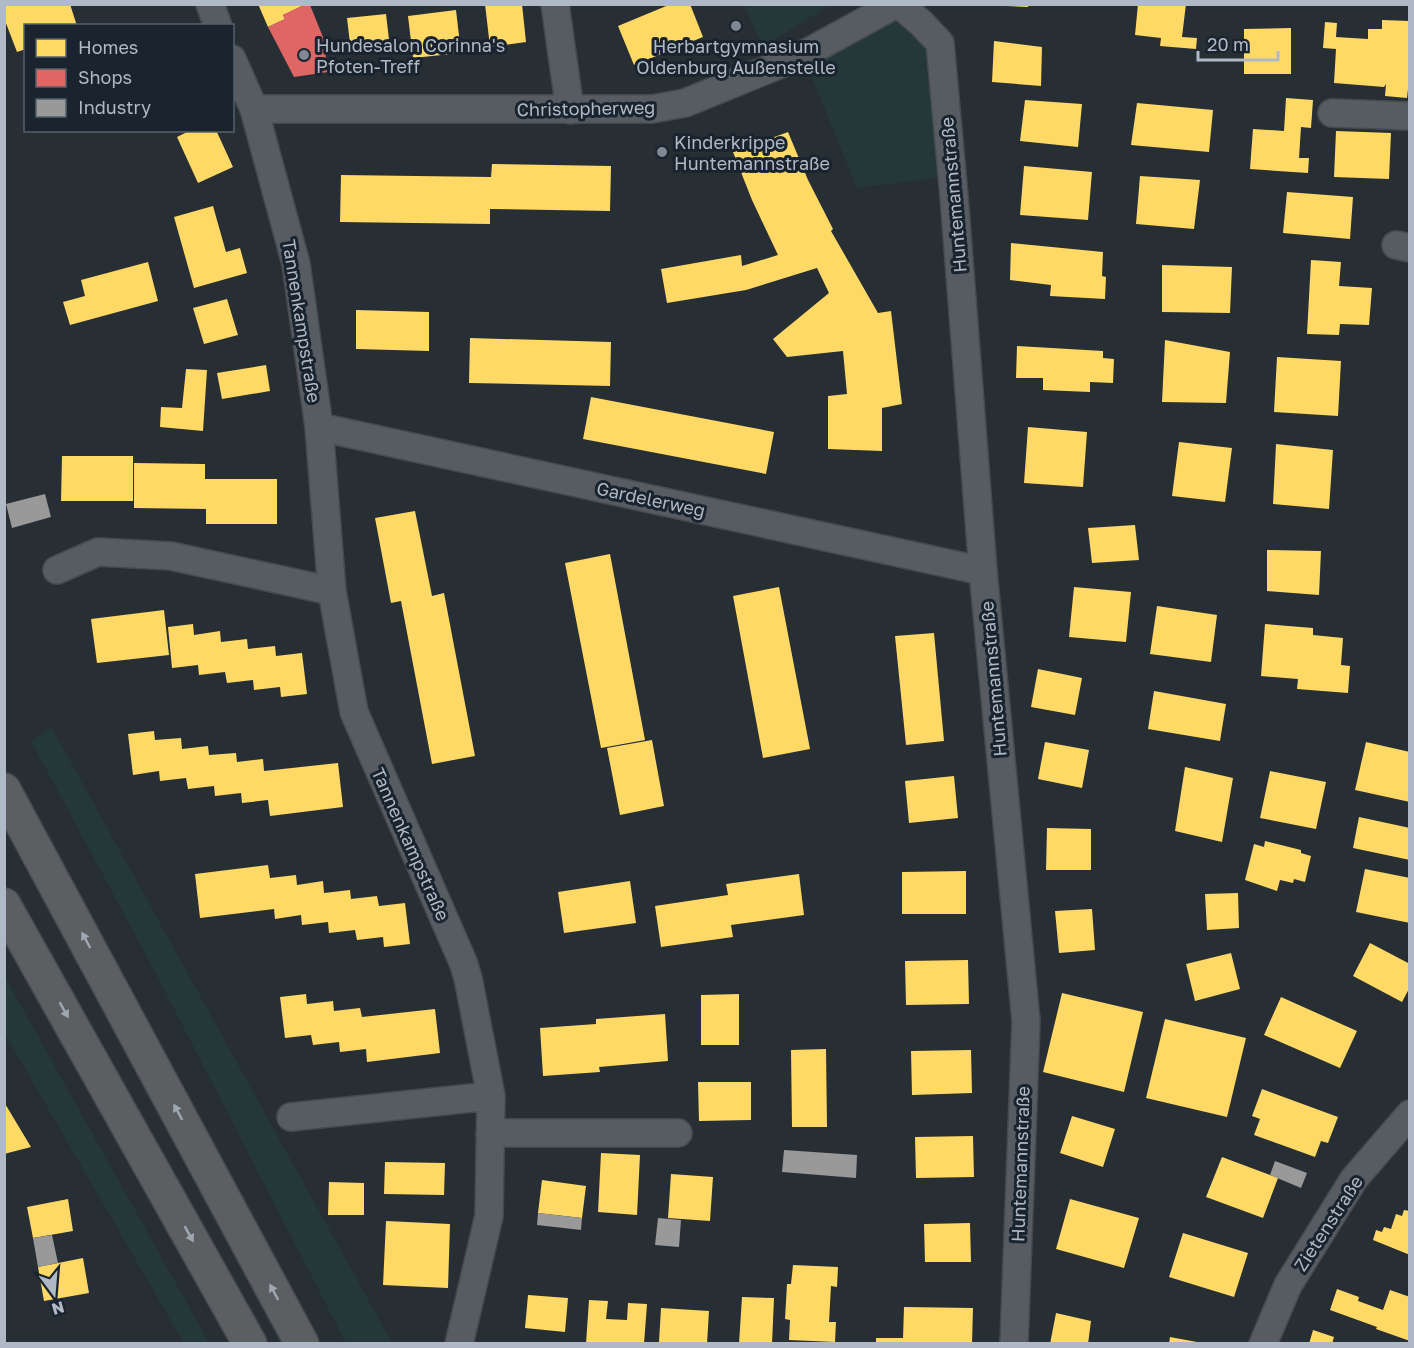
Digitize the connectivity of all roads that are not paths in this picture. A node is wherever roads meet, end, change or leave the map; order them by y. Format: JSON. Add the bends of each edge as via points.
{"nodes":[{"id":1,"x":210,"y":4,"type":"edge"},
{"id":2,"x":555,"y":4,"type":"edge"},
{"id":3,"x":898,"y":4,"type":"edge"},
{"id":4,"x":921,"y":23,"type":"joint"},
{"id":5,"x":217,"y":24,"type":"edge"},
{"id":6,"x":234,"y":64,"type":"edge"},
{"id":7,"x":254,"y":109,"type":"junction"},
{"id":8,"x":570,"y":110,"type":"junction"},
{"id":9,"x":1332,"y":113,"type":"dead end"},
{"id":10,"x":1410,"y":116,"type":"edge"},
{"id":11,"x":319,"y":427,"type":"junction"},
{"id":12,"x":57,"y":570,"type":"dead end"},
{"id":13,"x":983,"y":571,"type":"junction"},
{"id":14,"x":332,"y":591,"type":"junction"},
{"id":15,"x":4,"y":790,"type":"edge"},
{"id":16,"x":4,"y":905,"type":"edge"},
{"id":17,"x":491,"y":1096,"type":"junction"},
{"id":18,"x":1410,"y":1114,"type":"edge"},
{"id":19,"x":291,"y":1116,"type":"dead end"},
{"id":20,"x":490,"y":1133,"type":"junction"},
{"id":21,"x":678,"y":1133,"type":"dead end"},
{"id":22,"x":250,"y":1344,"type":"edge"},
{"id":23,"x":302,"y":1344,"type":"edge"},
{"id":24,"x":459,"y":1344,"type":"edge"},
{"id":25,"x":1014,"y":1344,"type":"edge"},
{"id":26,"x":1263,"y":1344,"type":"edge"}],
"edges":[{"from":1,"to":5,"type":"street"},
{"from":2,"to":8,"type":"street"},
{"from":3,"to":4,"type":"street","name":"Christopherweg"},
{"from":3,"to":8,"type":"street","name":"Christopherweg","via":[[803,55],[685,103],[652,109]]},
{"from":4,"to":13,"type":"street","name":"Huntemannstraße","via":[[940,43]]},
{"from":6,"to":7,"type":"street","name":"Tannenkampstraße"},
{"from":7,"to":8,"type":"street","name":"Christopherweg"},
{"from":7,"to":11,"type":"street","name":"Tannenkampstraße","via":[[296,264]]},
{"from":9,"to":10,"type":"street"},
{"from":11,"to":13,"type":"street","name":"Gardelerweg"},
{"from":11,"to":14,"type":"street","name":"Tannenkampstraße"},
{"from":12,"to":14,"type":"street","via":[[98,552],[171,556]]},
{"from":13,"to":25,"type":"street","name":"Huntemannstraße","via":[[1026,1021]]},
{"from":14,"to":17,"type":"street","name":"Tannenkampstraße","via":[[354,712],[463,962]]},
{"from":23,"to":15,"type":"highway","one_way":true},
{"from":16,"to":22,"type":"highway","one_way":true},
{"from":17,"to":19,"type":"street"},
{"from":17,"to":20,"type":"street","name":"Tannenkampstraße"},
{"from":18,"to":26,"type":"street","name":"Zietenstraße","via":[[1354,1179],[1288,1285]]},
{"from":20,"to":21,"type":"street"},
{"from":20,"to":24,"type":"street","name":"Tannenkampstraße","via":[[489,1216]]}]}
